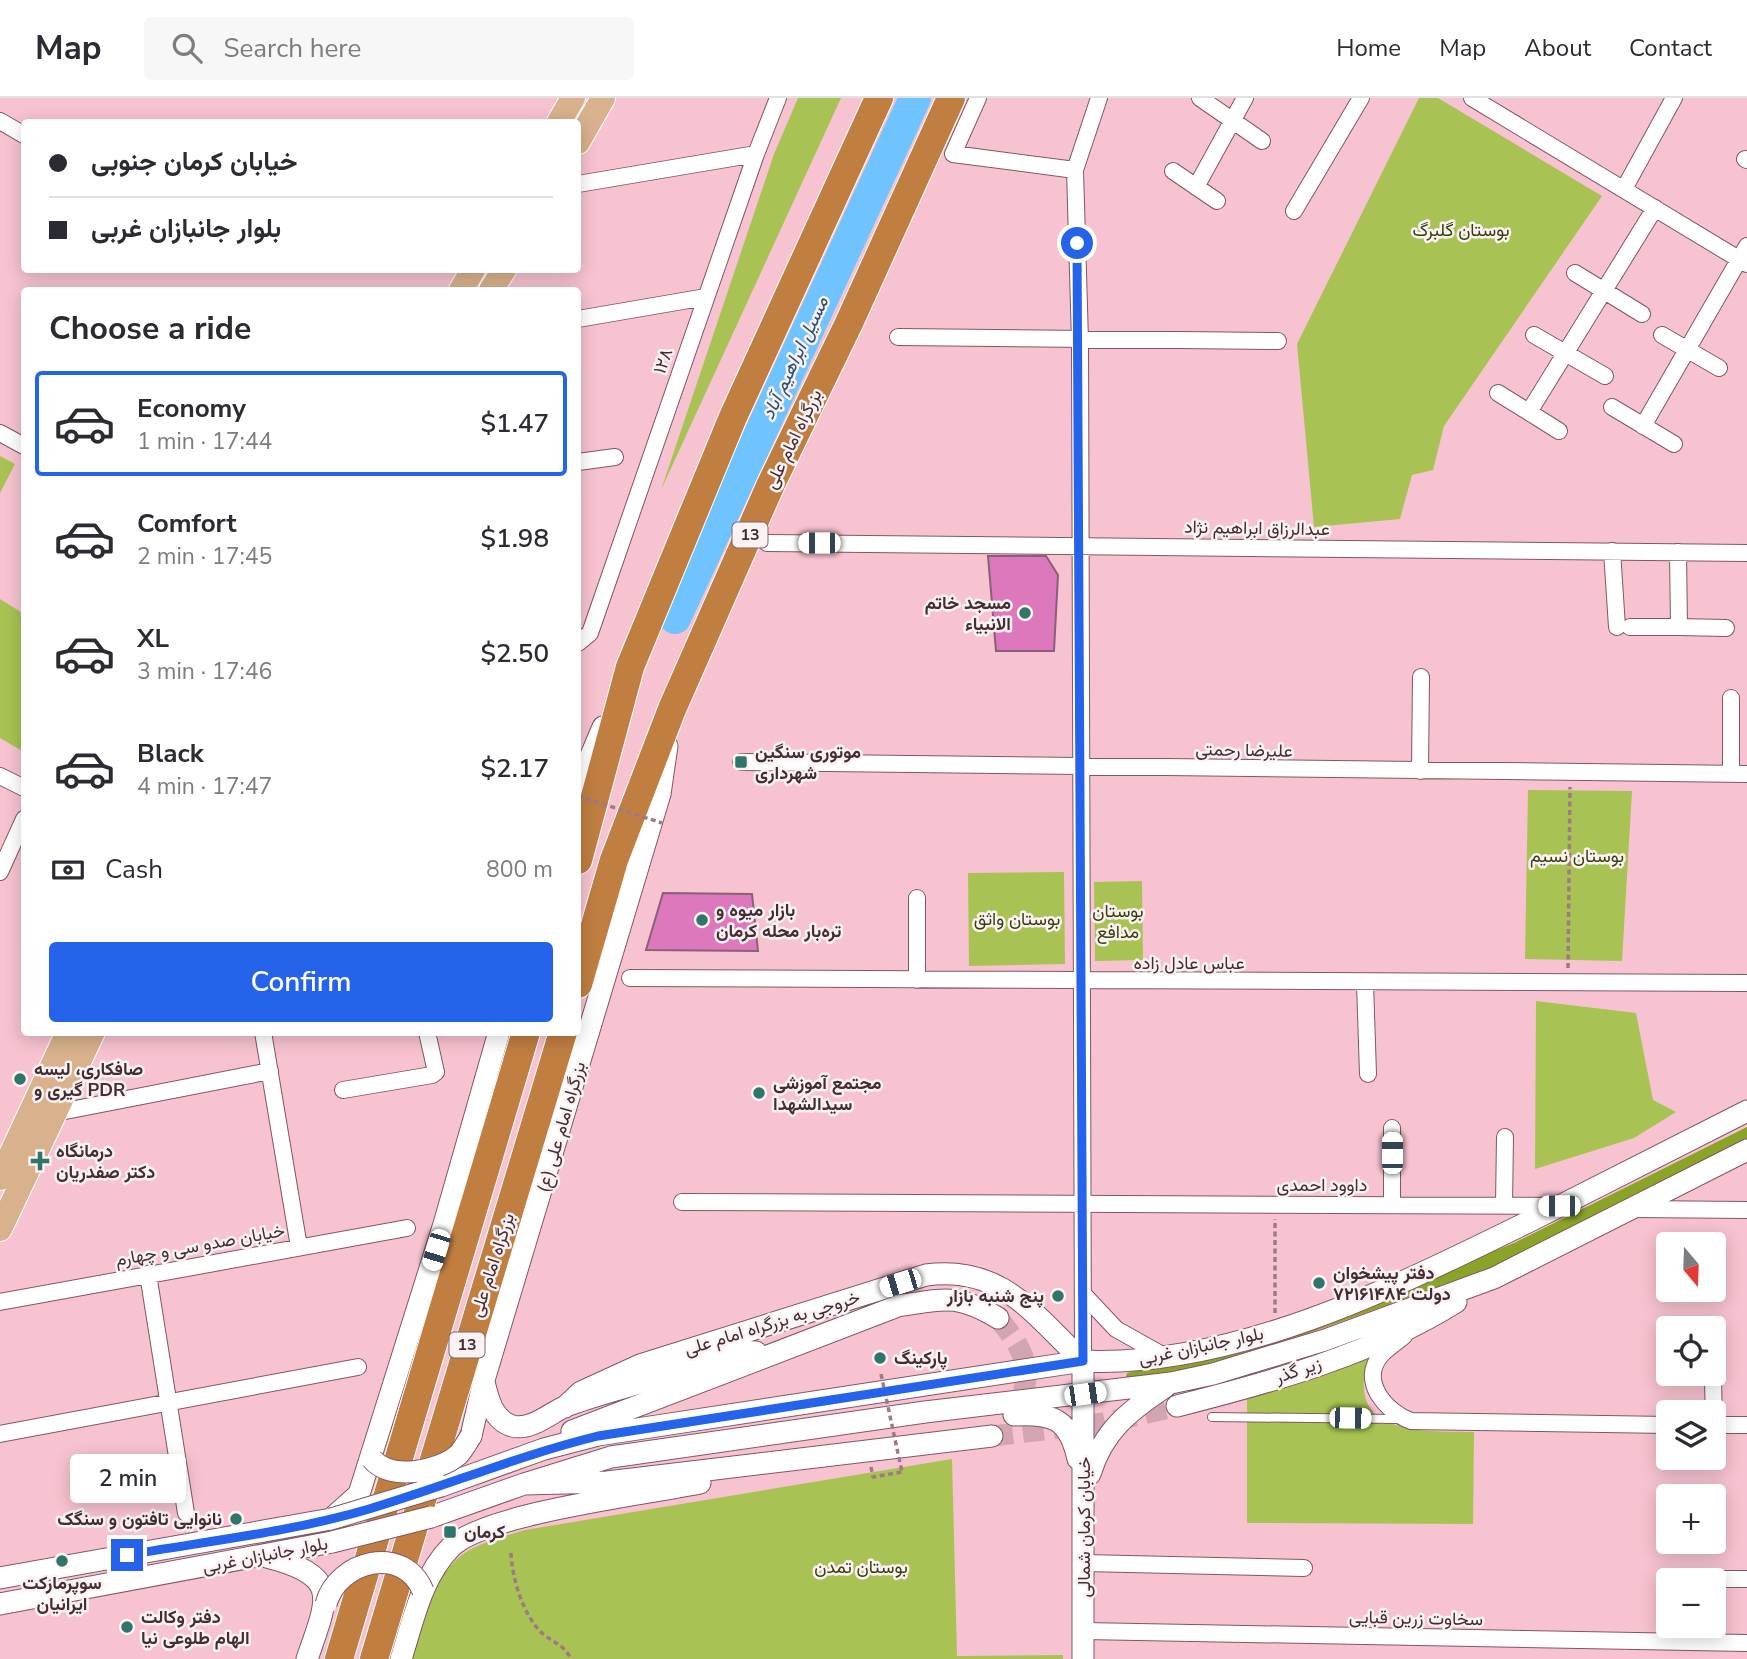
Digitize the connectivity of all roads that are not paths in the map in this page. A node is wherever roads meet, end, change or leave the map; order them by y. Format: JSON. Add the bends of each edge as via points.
{"nodes":[{"id":1,"x":573,"y":98,"type":"edge"},
{"id":2,"x":603,"y":98,"type":"edge"},
{"id":3,"x":778,"y":98,"type":"edge"},
{"id":4,"x":879,"y":98,"type":"edge"},
{"id":5,"x":951,"y":98,"type":"edge"},
{"id":6,"x":978,"y":98,"type":"edge"},
{"id":7,"x":1099,"y":98,"type":"edge"},
{"id":8,"x":1200,"y":98,"type":"edge"},
{"id":9,"x":1245,"y":98,"type":"edge"},
{"id":10,"x":1361,"y":98,"type":"edge"},
{"id":11,"x":1472,"y":98,"type":"edge"},
{"id":12,"x":1674,"y":98,"type":"edge"},
{"id":13,"x":561,"y":119,"type":"edge"},
{"id":14,"x":0,"y":121,"type":"edge"},
{"id":15,"x":1232,"y":121,"type":"junction"},
{"id":16,"x":21,"y":133,"type":"edge"},
{"id":17,"x":581,"y":137,"type":"edge"},
{"id":18,"x":1262,"y":141,"type":"dead end"},
{"id":19,"x":756,"y":154,"type":"junction"},
{"id":20,"x":1075,"y":170,"type":"junction"},
{"id":21,"x":1173,"y":171,"type":"dead end"},
{"id":22,"x":581,"y":183,"type":"edge"},
{"id":23,"x":1196,"y":187,"type":"junction"},
{"id":24,"x":1623,"y":189,"type":"junction"},
{"id":25,"x":1217,"y":201,"type":"dead end"},
{"id":26,"x":1655,"y":208,"type":"junction"},
{"id":27,"x":1294,"y":211,"type":"dead end"},
{"id":28,"x":1744,"y":256,"type":"edge"},
{"id":29,"x":1575,"y":273,"type":"dead end"},
{"id":30,"x":1604,"y":291,"type":"junction"},
{"id":31,"x":706,"y":297,"type":"junction"},
{"id":32,"x":1642,"y":314,"type":"dead end"},
{"id":33,"x":581,"y":318,"type":"edge"},
{"id":34,"x":1534,"y":335,"type":"dead end"},
{"id":35,"x":1662,"y":335,"type":"dead end"},
{"id":36,"x":898,"y":337,"type":"dead end"},
{"id":37,"x":1080,"y":341,"type":"junction"},
{"id":38,"x":1278,"y":341,"type":"dead end"},
{"id":39,"x":1687,"y":349,"type":"junction"},
{"id":40,"x":1565,"y":353,"type":"junction"},
{"id":41,"x":1719,"y":368,"type":"dead end"},
{"id":42,"x":1605,"y":376,"type":"dead end"},
{"id":43,"x":1498,"y":393,"type":"dead end"},
{"id":44,"x":1612,"y":407,"type":"dead end"},
{"id":45,"x":1529,"y":412,"type":"junction"},
{"id":46,"x":1643,"y":426,"type":"junction"},
{"id":47,"x":1559,"y":431,"type":"dead end"},
{"id":48,"x":0,"y":433,"type":"edge"},
{"id":49,"x":21,"y":444,"type":"edge"},
{"id":50,"x":1674,"y":444,"type":"dead end"},
{"id":51,"x":615,"y":457,"type":"dead end"},
{"id":52,"x":581,"y":462,"type":"edge"},
{"id":53,"x":767,"y":543,"type":"dead end"},
{"id":54,"x":1080,"y":544,"type":"junction"},
{"id":55,"x":1612,"y":551,"type":"junction"},
{"id":56,"x":1678,"y":552,"type":"junction"},
{"id":57,"x":1747,"y":553,"type":"edge"},
{"id":58,"x":1679,"y":627,"type":"junction"},
{"id":59,"x":1726,"y":628,"type":"dead end"},
{"id":60,"x":582,"y":641,"type":"edge"},
{"id":61,"x":630,"y":667,"type":"junction"},
{"id":62,"x":1421,"y":677,"type":"dead end"},
{"id":63,"x":1731,"y":698,"type":"dead end"},
{"id":64,"x":672,"y":709,"type":"junction"},
{"id":65,"x":741,"y":762,"type":"dead end"},
{"id":66,"x":1080,"y":768,"type":"junction"},
{"id":67,"x":1420,"y":771,"type":"junction"},
{"id":68,"x":1739,"y":774,"type":"edge"},
{"id":69,"x":0,"y":776,"type":"edge"},
{"id":70,"x":581,"y":779,"type":"edge"},
{"id":71,"x":21,"y":786,"type":"edge"},
{"id":72,"x":21,"y":826,"type":"edge"},
{"id":73,"x":581,"y":849,"type":"edge"},
{"id":74,"x":0,"y":872,"type":"edge"},
{"id":75,"x":917,"y":898,"type":"dead end"},
{"id":76,"x":581,"y":974,"type":"edge"},
{"id":77,"x":630,"y":978,"type":"dead end"},
{"id":78,"x":917,"y":980,"type":"junction"},
{"id":79,"x":1081,"y":981,"type":"junction"},
{"id":80,"x":1365,"y":983,"type":"junction"},
{"id":81,"x":1747,"y":983,"type":"edge"},
{"id":82,"x":66,"y":1036,"type":"edge"},
{"id":83,"x":91,"y":1036,"type":"edge"},
{"id":84,"x":264,"y":1036,"type":"edge"},
{"id":85,"x":428,"y":1036,"type":"edge"},
{"id":86,"x":498,"y":1036,"type":"edge"},
{"id":87,"x":525,"y":1036,"type":"edge"},
{"id":88,"x":562,"y":1036,"type":"edge"},
{"id":89,"x":270,"y":1071,"type":"junction"},
{"id":90,"x":1368,"y":1074,"type":"dead end"},
{"id":91,"x":343,"y":1090,"type":"dead end"},
{"id":92,"x":1747,"y":1111,"type":"edge"},
{"id":93,"x":55,"y":1113,"type":"junction"},
{"id":94,"x":1392,"y":1128,"type":"dead end"},
{"id":95,"x":1505,"y":1137,"type":"dead end"},
{"id":96,"x":1747,"y":1150,"type":"edge"},
{"id":97,"x":0,"y":1178,"type":"edge"},
{"id":98,"x":682,"y":1202,"type":"dead end"},
{"id":99,"x":1084,"y":1203,"type":"junction"},
{"id":100,"x":1392,"y":1205,"type":"junction"},
{"id":101,"x":1504,"y":1205,"type":"junction"},
{"id":102,"x":1559,"y":1206,"type":"junction"},
{"id":103,"x":1630,"y":1209,"type":"junction"},
{"id":104,"x":1747,"y":1210,"type":"edge"},
{"id":105,"x":1,"y":1226,"type":"edge"},
{"id":106,"x":407,"y":1228,"type":"dead end"},
{"id":107,"x":299,"y":1247,"type":"junction"},
{"id":108,"x":148,"y":1274,"type":"junction"},
{"id":109,"x":1494,"y":1278,"type":"junction"},
{"id":110,"x":1085,"y":1296,"type":"junction"},
{"id":111,"x":0,"y":1302,"type":"edge"},
{"id":112,"x":998,"y":1318,"type":"tunnel mouth"},
{"id":113,"x":1416,"y":1327,"type":"junction"},
{"id":114,"x":774,"y":1353,"type":"junction"},
{"id":115,"x":1166,"y":1357,"type":"junction"},
{"id":116,"x":1083,"y":1361,"type":"junction"},
{"id":117,"x":358,"y":1367,"type":"dead end"},
{"id":118,"x":484,"y":1380,"type":"junction"},
{"id":119,"x":1171,"y":1383,"type":"junction"},
{"id":120,"x":1085,"y":1394,"type":"junction"},
{"id":121,"x":169,"y":1402,"type":"junction"},
{"id":122,"x":1177,"y":1406,"type":"tunnel mouth"},
{"id":123,"x":565,"y":1407,"type":"junction"},
{"id":124,"x":925,"y":1412,"type":"junction"},
{"id":125,"x":1212,"y":1417,"type":"dead end"},
{"id":126,"x":1405,"y":1419,"type":"junction"},
{"id":127,"x":1656,"y":1424,"type":"edge"},
{"id":128,"x":1726,"y":1425,"type":"edge"},
{"id":129,"x":1747,"y":1426,"type":"edge"},
{"id":130,"x":0,"y":1434,"type":"edge"},
{"id":131,"x":992,"y":1436,"type":"tunnel mouth"},
{"id":132,"x":544,"y":1449,"type":"junction"},
{"id":133,"x":372,"y":1459,"type":"junction"},
{"id":134,"x":752,"y":1464,"type":"junction"},
{"id":135,"x":524,"y":1484,"type":"junction"},
{"id":136,"x":1085,"y":1493,"type":"junction"},
{"id":137,"x":186,"y":1513,"type":"dead end"},
{"id":138,"x":331,"y":1519,"type":"junction"},
{"id":139,"x":262,"y":1556,"type":"junction"},
{"id":140,"x":1084,"y":1563,"type":"junction"},
{"id":141,"x":1304,"y":1567,"type":"dead end"},
{"id":142,"x":0,"y":1578,"type":"edge"},
{"id":143,"x":1747,"y":1579,"type":"edge"},
{"id":144,"x":1726,"y":1580,"type":"edge"},
{"id":145,"x":422,"y":1591,"type":"junction"},
{"id":146,"x":0,"y":1604,"type":"edge"},
{"id":147,"x":326,"y":1604,"type":"junction"},
{"id":148,"x":1084,"y":1631,"type":"junction"},
{"id":149,"x":1662,"y":1642,"type":"junction"},
{"id":150,"x":1747,"y":1643,"type":"edge"},
{"id":151,"x":307,"y":1659,"type":"edge"},
{"id":152,"x":339,"y":1659,"type":"edge"},
{"id":153,"x":374,"y":1659,"type":"edge"},
{"id":154,"x":401,"y":1659,"type":"edge"},
{"id":155,"x":1083,"y":1659,"type":"edge"},
{"id":156,"x":1662,"y":1659,"type":"edge"}],
"edges":[{"from":1,"to":13,"type":"main road"},
{"from":2,"to":17,"type":"main road"},
{"from":3,"to":19,"type":"street","name":"۱۲۸"},
{"from":4,"to":61,"type":"highway","via":[[733,417]]},
{"from":5,"to":64,"type":"highway","name":"بزرگراه امام علی","number":"13"},
{"from":6,"to":20,"type":"street","via":[[953,154]]},
{"from":7,"to":20,"type":"street"},
{"from":8,"to":15,"type":"street"},
{"from":9,"to":15,"type":"street"},
{"from":10,"to":27,"type":"street"},
{"from":11,"to":24,"type":"street"},
{"from":12,"to":24,"type":"street"},
{"from":14,"to":16,"type":"street"},
{"from":15,"to":18,"type":"street"},
{"from":15,"to":23,"type":"street"},
{"from":19,"to":22,"type":"street"},
{"from":19,"to":31,"type":"street","name":"۱۲۸"},
{"from":20,"to":37,"type":"street"},
{"from":21,"to":23,"type":"street"},
{"from":23,"to":25,"type":"street"},
{"from":24,"to":26,"type":"street"},
{"from":26,"to":28,"type":"street"},
{"from":26,"to":30,"type":"street"},
{"from":28,"to":39,"type":"street"},
{"from":29,"to":30,"type":"street"},
{"from":30,"to":32,"type":"street"},
{"from":30,"to":40,"type":"street"},
{"from":31,"to":33,"type":"street"},
{"from":31,"to":60,"type":"street","name":"۱۲۸"},
{"from":34,"to":40,"type":"street"},
{"from":35,"to":39,"type":"street"},
{"from":36,"to":37,"type":"street"},
{"from":37,"to":38,"type":"street"},
{"from":37,"to":54,"type":"street"},
{"from":39,"to":41,"type":"street"},
{"from":39,"to":46,"type":"street"},
{"from":40,"to":42,"type":"street"},
{"from":40,"to":45,"type":"street"},
{"from":43,"to":45,"type":"street"},
{"from":44,"to":46,"type":"street"},
{"from":45,"to":47,"type":"street"},
{"from":46,"to":50,"type":"street"},
{"from":48,"to":49,"type":"street"},
{"from":51,"to":52,"type":"street"},
{"from":53,"to":54,"type":"street","name":"عبدالرزاق ابراهیم نژاد"},
{"from":54,"to":55,"type":"street","name":"عبدالرزاق ابراهیم نژاد"},
{"from":54,"to":66,"type":"street"},
{"from":55,"to":56,"type":"street","name":"عبدالرزاق ابراهیم نژاد"},
{"from":55,"to":58,"type":"street","via":[[1624,627]]},
{"from":56,"to":57,"type":"street","name":"عبدالرزاق ابراهیم نژاد"},
{"from":56,"to":58,"type":"street"},
{"from":58,"to":59,"type":"street"},
{"from":61,"to":70,"type":"main road"},
{"from":61,"to":73,"type":"highway"},
{"from":62,"to":67,"type":"street"},
{"from":63,"to":68,"type":"street"},
{"from":64,"to":76,"type":"highway","name":"بزرگراه امام علی","number":"13","via":[[614,860]]},
{"from":64,"to":118,"type":"main road","name":"بزرگراه امام علی (ع)","via":[[660,794]]},
{"from":65,"to":66,"type":"street","name":"علیرضا رحمتی"},
{"from":66,"to":67,"type":"street","name":"علیرضا رحمتی"},
{"from":66,"to":79,"type":"street"},
{"from":67,"to":68,"type":"street","name":"علیرضا رحمتی"},
{"from":69,"to":71,"type":"street"},
{"from":72,"to":74,"type":"street"},
{"from":75,"to":78,"type":"street"},
{"from":77,"to":78,"type":"street","name":"عباس عادل زاده"},
{"from":78,"to":79,"type":"street","name":"عباس عادل زاده"},
{"from":79,"to":80,"type":"street","name":"عباس عادل زاده"},
{"from":79,"to":99,"type":"street"},
{"from":80,"to":81,"type":"street","name":"عباس عادل زاده"},
{"from":80,"to":90,"type":"street"},
{"from":82,"to":97,"type":"main road"},
{"from":83,"to":93,"type":"main road"},
{"from":84,"to":89,"type":"street"},
{"from":85,"to":91,"type":"street","via":[[436,1072],[432,1075]]},
{"from":86,"to":133,"type":"main road"},
{"from":87,"to":152,"type":"highway","name":"بزرگراه امام علی","number":"13"},
{"from":88,"to":153,"type":"highway","name":"بزرگراه امام علی","number":"13"},
{"from":89,"to":93,"type":"street"},
{"from":89,"to":107,"type":"street"},
{"from":92,"to":102,"type":"main road","name":"بلوار جانبازان غربی"},
{"from":93,"to":105,"type":"main road"},
{"from":94,"to":100,"type":"street"},
{"from":95,"to":101,"type":"street"},
{"from":96,"to":103,"type":"main road","name":"بلوار جانبازان غربی"},
{"from":98,"to":99,"type":"street","name":"داوود احمدی"},
{"from":99,"to":100,"type":"street","name":"داوود احمدی"},
{"from":99,"to":110,"type":"street"},
{"from":100,"to":101,"type":"street","name":"داوود احمدی"},
{"from":101,"to":102,"type":"street","name":"داوود احمدی"},
{"from":102,"to":115,"type":"main road","name":"بلوار جانبازان غربی","via":[[1429,1271],[1351,1303],[1275,1329]]},
{"from":103,"to":104,"type":"street"},
{"from":103,"to":109,"type":"main road","name":"بلوار جانبازان غربی"},
{"from":106,"to":107,"type":"street","name":"خیابان صدو سی و چهارم"},
{"from":107,"to":108,"type":"street","name":"خیابان صدو سی و چهارم"},
{"from":108,"to":111,"type":"street","name":"خیابان صدو سی و چهارم"},
{"from":108,"to":121,"type":"street"},
{"from":109,"to":113,"type":"main road","name":"زیر گذر"},
{"from":109,"to":119,"type":"main road","name":"بلوار جانبازان غربی","via":[[1325,1340]]},
{"from":110,"to":115,"type":"street","via":[[1116,1329]]},
{"from":110,"to":116,"type":"street"},
{"from":112,"to":114,"type":"main road","via":[[953,1298],[898,1306]]},
{"from":113,"to":122,"type":"main road","name":"زیر گذر","via":[[1242,1389]]},
{"from":113,"to":126,"type":"street","via":[[1380,1356],[1373,1376],[1383,1404]]},
{"from":114,"to":123,"type":"main road","via":[[743,1351]]},
{"from":114,"to":132,"type":"main road","via":[[574,1429]]},
{"from":115,"to":116,"type":"main road","name":"بلوار جانبازان غربی","via":[[1121,1363]]},
{"from":116,"to":120,"type":"main road","name":"خیابان کرمان شمالی"},
{"from":116,"to":123,"type":"main road","name":"خروجی به بزرگراه امام علی","via":[[1002,1286],[946,1272],[640,1365],[581,1392]]},
{"from":116,"to":132,"type":"main road","name":"بلوار جانبازان غربی","via":[[606,1434]]},
{"from":117,"to":121,"type":"street"},
{"from":118,"to":123,"type":"main road","via":[[490,1404],[512,1426],[535,1423]]},
{"from":118,"to":133,"type":"main road","name":"بزرگراه امام علی (ع)","bridge":true,"via":[[471,1436],[458,1455],[416,1472],[388,1471]]},
{"from":119,"to":120,"type":"main road","name":"بلوار جانبازان غربی"},
{"from":119,"to":136,"type":"main road","via":[[1128,1412],[1097,1451]]},
{"from":120,"to":124,"type":"main road","name":"بلوار جانبازان غربی"},
{"from":120,"to":136,"type":"main road","name":"خیابان کرمان شمالی"},
{"from":121,"to":130,"type":"street"},
{"from":121,"to":137,"type":"street"},
{"from":124,"to":135,"type":"main road","name":"بلوار جانبازان غربی","via":[[611,1457]]},
{"from":124,"to":136,"type":"main road","via":[[1035,1413],[1051,1418],[1073,1437]]},
{"from":125,"to":126,"type":"lane"},
{"from":126,"to":127,"type":"street"},
{"from":128,"to":129,"type":"street"},
{"from":131,"to":134,"type":"main road"},
{"from":132,"to":138,"type":"main road","name":"بلوار جانبازان غربی","bridge":true},
{"from":133,"to":138,"type":"main road","via":[[359,1494]]},
{"from":134,"to":135,"type":"main road","name":"بلوار جانبازان غربی","via":[[607,1482]]},
{"from":134,"to":145,"type":"main road","via":[[706,1482],[530,1514],[469,1535],[451,1547]]},
{"from":135,"to":139,"type":"main road","name":"بلوار جانبازان غربی","bridge":true,"via":[[431,1517]]},
{"from":136,"to":140,"type":"main road","name":"خیابان کرمان شمالی"},
{"from":138,"to":142,"type":"main road","name":"بلوار جانبازان غربی"},
{"from":139,"to":146,"type":"main road","name":"بلوار جانبازان غربی"},
{"from":139,"to":147,"type":"main road","via":[[310,1572],[323,1589]]},
{"from":140,"to":141,"type":"street"},
{"from":140,"to":148,"type":"main road","name":"خیابان کرمان شمالی"},
{"from":143,"to":144,"type":"street"},
{"from":145,"to":147,"type":"main road","bridge":true,"via":[[412,1573],[398,1564],[373,1563],[341,1577],[333,1584]]},
{"from":145,"to":154,"type":"main road"},
{"from":147,"to":151,"type":"main road"},
{"from":148,"to":149,"type":"street","name":"سخاوت زرین قبایی"},
{"from":148,"to":155,"type":"main road","name":"خیابان کرمان شمالی"},
{"from":149,"to":150,"type":"street","name":"سخاوت زرین قبایی"},
{"from":149,"to":156,"type":"street"}]}
